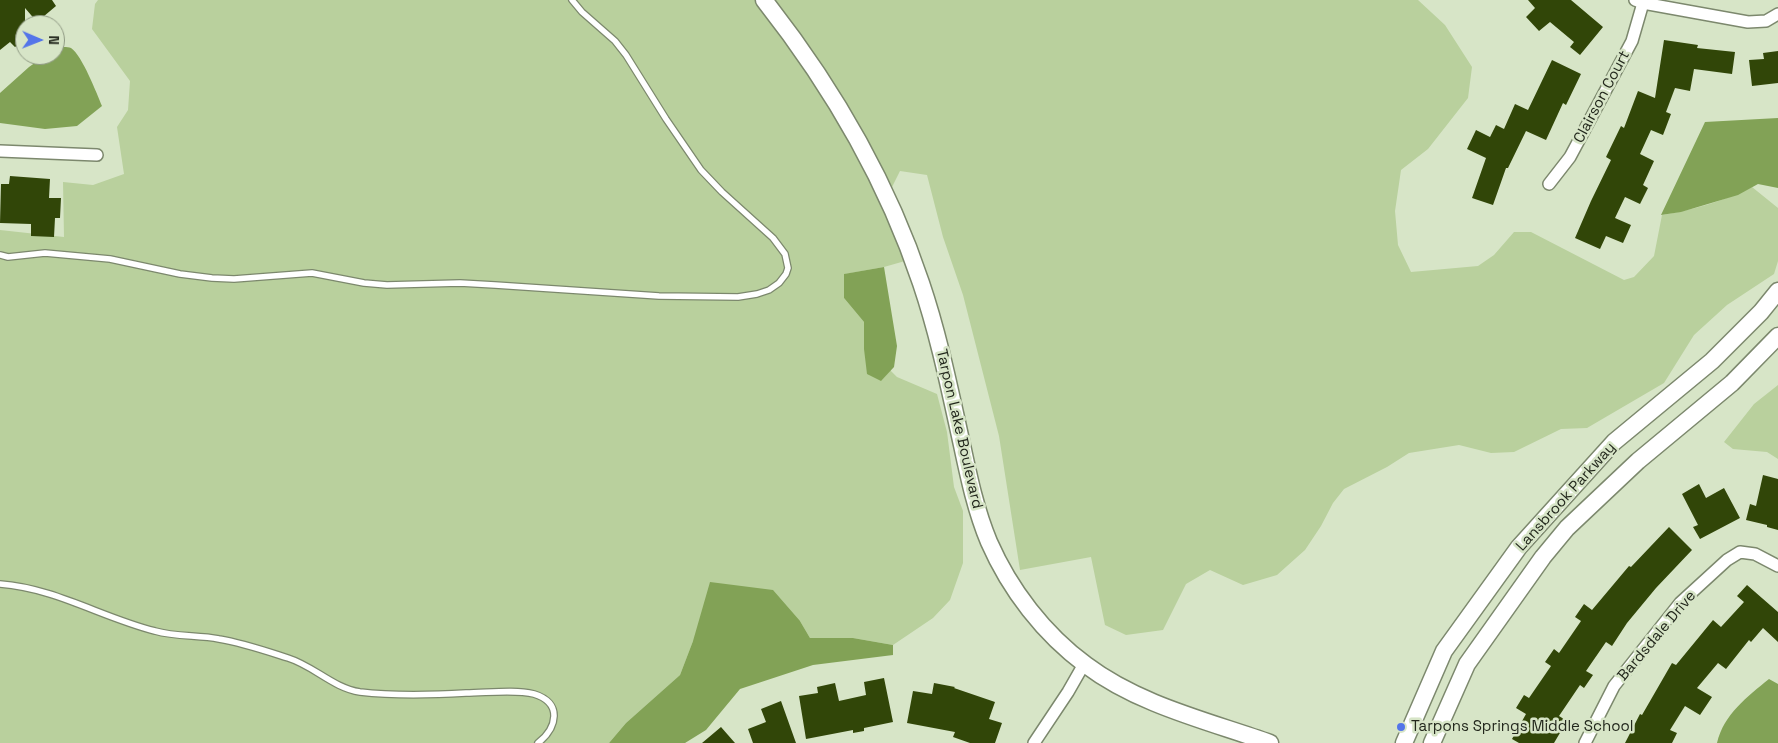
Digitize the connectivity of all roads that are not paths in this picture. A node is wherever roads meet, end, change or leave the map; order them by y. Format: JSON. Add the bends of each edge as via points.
{"nodes":[{"id":1,"x":572,"y":0,"type":"edge"},
{"id":2,"x":764,"y":0,"type":"edge"},
{"id":3,"x":1639,"y":2,"type":"edge"},
{"id":4,"x":1778,"y":14,"type":"edge"},
{"id":5,"x":0,"y":151,"type":"edge"},
{"id":6,"x":97,"y":155,"type":"dead end"},
{"id":7,"x":1548,"y":184,"type":"dead end"},
{"id":8,"x":0,"y":255,"type":"edge"},
{"id":9,"x":1778,"y":290,"type":"edge"},
{"id":10,"x":1778,"y":336,"type":"edge"},
{"id":11,"x":1778,"y":566,"type":"edge"},
{"id":12,"x":0,"y":584,"type":"edge"},
{"id":13,"x":1084,"y":664,"type":"junction"},
{"id":14,"x":538,"y":743,"type":"edge"},
{"id":15,"x":1034,"y":743,"type":"edge"},
{"id":16,"x":1270,"y":743,"type":"edge"},
{"id":17,"x":1404,"y":743,"type":"edge"},
{"id":18,"x":1432,"y":743,"type":"edge"},
{"id":19,"x":1585,"y":743,"type":"edge"}],
"edges":[{"from":1,"to":8,"type":"lane","via":[[626,55],[701,170],[773,238],[785,254],[788,268],[780,283],[757,294],[738,297],[668,296],[495,284],[387,285],[312,273],[227,279],[180,274],[110,259],[45,253],[16,257]]},
{"from":2,"to":13,"type":"street","name":"Tarpon Lake Boulevard","via":[[814,68],[852,130],[904,234],[935,327],[977,508],[999,562],[1047,631]]},
{"from":3,"to":4,"type":"street","via":[[1748,22],[1766,21]]},
{"from":3,"to":7,"type":"street","name":"Clairson Court","via":[[1632,41],[1570,157]]},
{"from":5,"to":6,"type":"street"},
{"from":9,"to":17,"type":"street","name":"Lansbrook Parkway","via":[[1761,312],[1712,361],[1614,442],[1519,547],[1444,651]]},
{"from":10,"to":18,"type":"street","name":"Lansbrook Parkway","via":[[1732,383],[1638,461],[1567,528],[1467,664]]},
{"from":11,"to":19,"type":"street","name":"Bardsdale Drive","via":[[1755,554],[1740,552],[1680,603],[1614,686]]},
{"from":12,"to":14,"type":"lane","via":[[52,594],[153,631],[219,639],[253,647],[294,660],[349,690],[414,695],[534,694],[548,702],[555,718],[552,729]]},
{"from":13,"to":15,"type":"street"},
{"from":13,"to":16,"type":"street","name":"Tarpon Lake Boulevard","via":[[1111,683],[1145,698]]}]}
